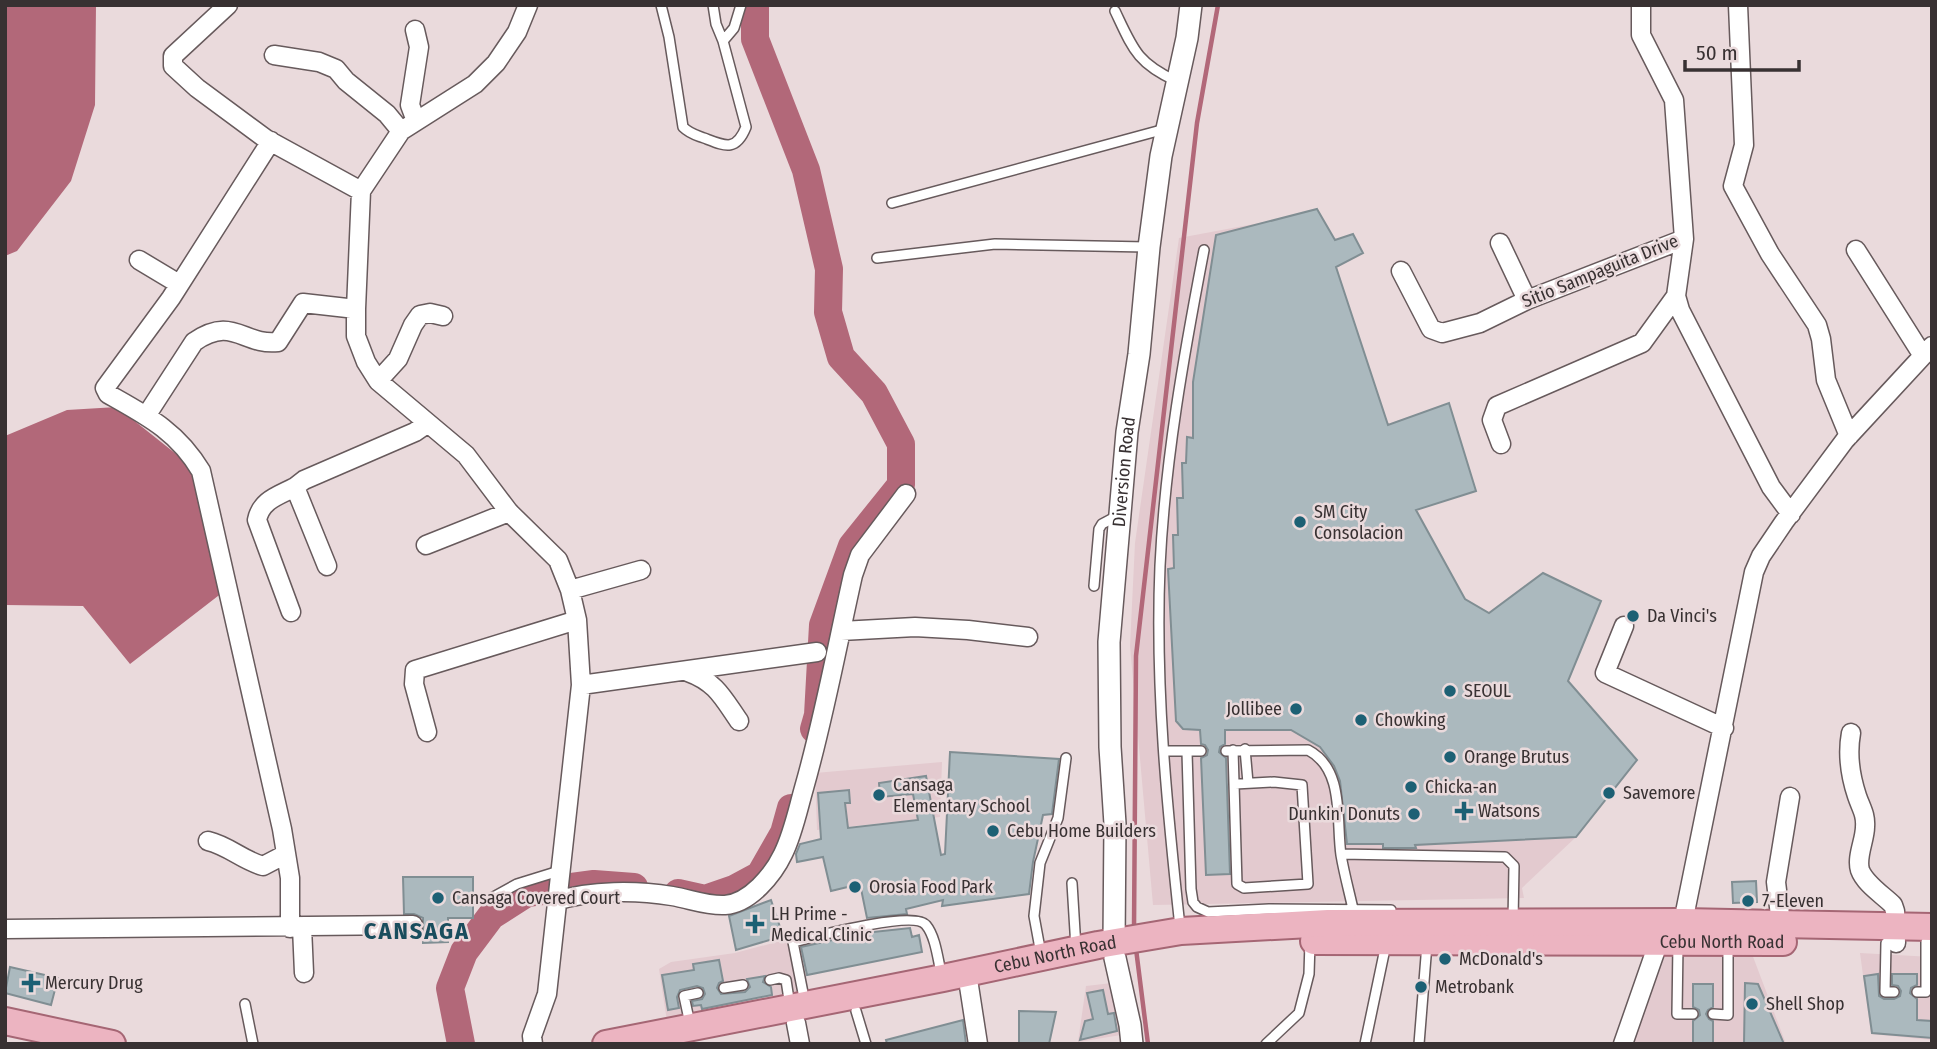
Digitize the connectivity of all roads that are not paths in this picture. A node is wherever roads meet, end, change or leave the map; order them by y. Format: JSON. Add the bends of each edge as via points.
{"nodes":[{"id":1,"x":228,"y":5,"type":"edge"},
{"id":2,"x":528,"y":5,"type":"edge"},
{"id":3,"x":661,"y":5,"type":"edge"},
{"id":4,"x":713,"y":5,"type":"edge"},
{"id":5,"x":741,"y":5,"type":"edge"},
{"id":6,"x":1191,"y":5,"type":"edge"},
{"id":7,"x":1641,"y":5,"type":"edge"},
{"id":8,"x":1738,"y":5,"type":"edge"},
{"id":9,"x":1115,"y":11,"type":"dead end"},
{"id":10,"x":415,"y":30,"type":"dead end"},
{"id":11,"x":723,"y":41,"type":"junction"},
{"id":12,"x":274,"y":55,"type":"dead end"},
{"id":13,"x":1177,"y":81,"type":"junction"},
{"id":14,"x":409,"y":126,"type":"junction"},
{"id":15,"x":1167,"y":129,"type":"junction"},
{"id":16,"x":271,"y":141,"type":"junction"},
{"id":17,"x":361,"y":191,"type":"junction"},
{"id":18,"x":892,"y":203,"type":"dead end"},
{"id":19,"x":1684,"y":239,"type":"junction"},
{"id":20,"x":1500,"y":243,"type":"dead end"},
{"id":21,"x":1149,"y":247,"type":"junction"},
{"id":22,"x":1204,"y":250,"type":"dead end"},
{"id":23,"x":1856,"y":250,"type":"dead end"},
{"id":24,"x":877,"y":258,"type":"dead end"},
{"id":25,"x":139,"y":260,"type":"dead end"},
{"id":26,"x":1401,"y":271,"type":"dead end"},
{"id":27,"x":179,"y":284,"type":"junction"},
{"id":28,"x":1676,"y":296,"type":"junction"},
{"id":29,"x":1527,"y":300,"type":"junction"},
{"id":30,"x":356,"y":309,"type":"junction"},
{"id":31,"x":443,"y":316,"type":"dead end"},
{"id":32,"x":1928,"y":351,"type":"edge"},
{"id":33,"x":378,"y":381,"type":"junction"},
{"id":34,"x":146,"y":416,"type":"junction"},
{"id":35,"x":428,"y":423,"type":"junction"},
{"id":36,"x":1849,"y":436,"type":"junction"},
{"id":37,"x":1501,"y":444,"type":"dead end"},
{"id":38,"x":295,"y":487,"type":"junction"},
{"id":39,"x":906,"y":494,"type":"dead end"},
{"id":40,"x":509,"y":512,"type":"junction"},
{"id":41,"x":1121,"y":514,"type":"junction"},
{"id":42,"x":1791,"y":514,"type":"junction"},
{"id":43,"x":426,"y":545,"type":"dead end"},
{"id":44,"x":327,"y":566,"type":"dead end"},
{"id":45,"x":641,"y":570,"type":"dead end"},
{"id":46,"x":1094,"y":586,"type":"dead end"},
{"id":47,"x":570,"y":590,"type":"junction"},
{"id":48,"x":291,"y":612,"type":"dead end"},
{"id":49,"x":577,"y":620,"type":"junction"},
{"id":50,"x":1624,"y":626,"type":"dead end"},
{"id":51,"x":841,"y":631,"type":"junction"},
{"id":52,"x":1028,"y":638,"type":"dead end"},
{"id":53,"x":817,"y":652,"type":"dead end"},
{"id":54,"x":688,"y":672,"type":"junction"},
{"id":55,"x":581,"y":685,"type":"junction"},
{"id":56,"x":739,"y":721,"type":"dead end"},
{"id":57,"x":1724,"y":728,"type":"junction"},
{"id":58,"x":427,"y":733,"type":"dead end"},
{"id":59,"x":1851,"y":733,"type":"dead end"},
{"id":60,"x":1245,"y":750,"type":"junction"},
{"id":61,"x":1164,"y":751,"type":"junction"},
{"id":62,"x":1201,"y":751,"type":"dead end"},
{"id":63,"x":1187,"y":752,"type":"junction"},
{"id":64,"x":1066,"y":758,"type":"dead end"},
{"id":65,"x":1248,"y":783,"type":"junction"},
{"id":66,"x":1235,"y":784,"type":"junction"},
{"id":67,"x":1790,"y":797,"type":"dead end"},
{"id":68,"x":208,"y":841,"type":"dead end"},
{"id":69,"x":286,"y":854,"type":"junction"},
{"id":70,"x":1341,"y":854,"type":"junction"},
{"id":71,"x":1072,"y":883,"type":"dead end"},
{"id":72,"x":558,"y":887,"type":"junction"},
{"id":73,"x":488,"y":900,"type":"dead end"},
{"id":74,"x":1353,"y":909,"type":"junction"},
{"id":75,"x":1406,"y":910,"type":"dead end"},
{"id":76,"x":1509,"y":922,"type":"junction"},
{"id":77,"x":1781,"y":924,"type":"junction"},
{"id":78,"x":413,"y":925,"type":"dead end"},
{"id":79,"x":296,"y":928,"type":"junction"},
{"id":80,"x":5,"y":929,"type":"edge"},
{"id":81,"x":1181,"y":931,"type":"junction"},
{"id":82,"x":1671,"y":932,"type":"junction"},
{"id":83,"x":1892,"y":937,"type":"junction"},
{"id":84,"x":1930,"y":937,"type":"edge"},
{"id":85,"x":1310,"y":941,"type":"junction"},
{"id":86,"x":1427,"y":942,"type":"junction"},
{"id":87,"x":1728,"y":942,"type":"junction"},
{"id":88,"x":1154,"y":943,"type":"junction"},
{"id":89,"x":1387,"y":943,"type":"junction"},
{"id":90,"x":1119,"y":949,"type":"junction"},
{"id":91,"x":1076,"y":950,"type":"junction"},
{"id":92,"x":1042,"y":957,"type":"junction"},
{"id":93,"x":304,"y":973,"type":"dead end"},
{"id":94,"x":943,"y":978,"type":"junction"},
{"id":95,"x":770,"y":980,"type":"dead end"},
{"id":96,"x":743,"y":985,"type":"dead end"},
{"id":97,"x":969,"y":986,"type":"junction"},
{"id":98,"x":724,"y":988,"type":"dead end"},
{"id":99,"x":1894,"y":992,"type":"dead end"},
{"id":100,"x":1917,"y":992,"type":"dead end"},
{"id":101,"x":698,"y":993,"type":"dead end"},
{"id":102,"x":245,"y":1004,"type":"dead end"},
{"id":103,"x":856,"y":1011,"type":"junction"},
{"id":104,"x":1693,"y":1014,"type":"dead end"},
{"id":105,"x":1713,"y":1014,"type":"dead end"},
{"id":106,"x":798,"y":1020,"type":"edge"},
{"id":107,"x":5,"y":1021,"type":"edge"},
{"id":108,"x":693,"y":1036,"type":"edge"},
{"id":109,"x":5,"y":1038,"type":"edge"},
{"id":110,"x":31,"y":1044,"type":"edge"},
{"id":111,"x":112,"y":1044,"type":"edge"},
{"id":112,"x":253,"y":1044,"type":"edge"},
{"id":113,"x":533,"y":1044,"type":"edge"},
{"id":114,"x":606,"y":1044,"type":"edge"},
{"id":115,"x":866,"y":1044,"type":"edge"},
{"id":116,"x":978,"y":1044,"type":"edge"},
{"id":117,"x":1132,"y":1044,"type":"edge"},
{"id":118,"x":1266,"y":1044,"type":"edge"},
{"id":119,"x":1365,"y":1044,"type":"edge"},
{"id":120,"x":1419,"y":1044,"type":"edge"},
{"id":121,"x":1623,"y":1044,"type":"edge"}],
"edges":[{"from":1,"to":16,"type":"street","via":[[173,56],[173,66]]},
{"from":2,"to":14,"type":"street","via":[[517,32],[475,84]]},
{"from":3,"to":11,"type":"lane","via":[[684,127],[722,145],[733,145],[746,127]]},
{"from":4,"to":11,"type":"lane"},
{"from":5,"to":11,"type":"lane","via":[[734,28]]},
{"from":6,"to":13,"type":"street","name":"Diversion Road"},
{"from":7,"to":19,"type":"street","name":"Sitio Sampaguita Drive","via":[[1641,35],[1674,100]]},
{"from":8,"to":36,"type":"street","via":[[1744,145],[1733,186],[1816,325],[1826,380]]},
{"from":9,"to":13,"type":"lane","via":[[1140,59]]},
{"from":10,"to":14,"type":"street","via":[[419,47]]},
{"from":12,"to":14,"type":"street","via":[[335,69],[387,114]]},
{"from":13,"to":15,"type":"street","name":"Diversion Road"},
{"from":14,"to":17,"type":"street"},
{"from":15,"to":18,"type":"lane"},
{"from":15,"to":21,"type":"street","name":"Diversion Road"},
{"from":16,"to":17,"type":"street"},
{"from":16,"to":27,"type":"street"},
{"from":17,"to":30,"type":"street"},
{"from":19,"to":28,"type":"street"},
{"from":19,"to":29,"type":"street","name":"Sitio Sampaguita Drive"},
{"from":20,"to":29,"type":"street"},
{"from":21,"to":24,"type":"lane","via":[[995,244]]},
{"from":21,"to":41,"type":"street","name":"Diversion Road"},
{"from":22,"to":61,"type":"lane","via":[[1186,342],[1161,552],[1159,677]]},
{"from":23,"to":32,"type":"street"},
{"from":25,"to":27,"type":"street"},
{"from":26,"to":29,"type":"street","name":"Sitio Sampaguita Drive","via":[[1431,329],[1442,333],[1480,323]]},
{"from":27,"to":34,"type":"street","via":[[105,388]]},
{"from":28,"to":37,"type":"street","via":[[1642,343],[1497,406],[1492,420]]},
{"from":28,"to":42,"type":"street","via":[[1679,310],[1771,487]]},
{"from":30,"to":33,"type":"street","via":[[356,337]]},
{"from":30,"to":34,"type":"street","via":[[303,303],[278,342],[268,344],[232,331],[203,336],[194,342]]},
{"from":31,"to":33,"type":"street","via":[[420,315],[398,359]]},
{"from":32,"to":36,"type":"street"},
{"from":33,"to":35,"type":"street"},
{"from":34,"to":69,"type":"street","via":[[172,433],[201,471]]},
{"from":35,"to":38,"type":"street"},
{"from":35,"to":40,"type":"street","via":[[466,455]]},
{"from":36,"to":42,"type":"street"},
{"from":38,"to":44,"type":"street"},
{"from":38,"to":48,"type":"street","via":[[259,509],[257,520]]},
{"from":39,"to":51,"type":"street","via":[[860,555]]},
{"from":40,"to":43,"type":"street"},
{"from":40,"to":47,"type":"street","via":[[558,560]]},
{"from":41,"to":46,"type":"lane","via":[[1099,529]]},
{"from":41,"to":90,"type":"street","name":"Diversion Road","via":[[1109,642]]},
{"from":42,"to":57,"type":"street","via":[[1754,572]]},
{"from":45,"to":47,"type":"street"},
{"from":47,"to":49,"type":"street"},
{"from":49,"to":55,"type":"street"},
{"from":49,"to":58,"type":"street","via":[[415,670],[414,684]]},
{"from":50,"to":57,"type":"street","via":[[1605,673]]},
{"from":51,"to":52,"type":"street","via":[[915,627]]},
{"from":51,"to":72,"type":"street","via":[[815,749],[784,852],[750,895],[726,905],[710,905],[660,894],[575,895]]},
{"from":53,"to":54,"type":"street"},
{"from":54,"to":55,"type":"street"},
{"from":54,"to":56,"type":"street","via":[[713,684]]},
{"from":55,"to":72,"type":"street"},
{"from":57,"to":82,"type":"street"},
{"from":59,"to":83,"type":"street","via":[[1847,759],[1865,818],[1859,864],[1864,878],[1893,905]]},
{"from":60,"to":65,"type":"lane"},
{"from":60,"to":66,"type":"lane","via":[[1229,750]]},
{"from":60,"to":70,"type":"lane","via":[[1308,750],[1317,755],[1332,778]]},
{"from":61,"to":63,"type":"lane"},
{"from":61,"to":81,"type":"lane"},
{"from":62,"to":63,"type":"lane"},
{"from":63,"to":74,"type":"lane","via":[[1191,889],[1197,906],[1209,912]]},
{"from":64,"to":92,"type":"lane","via":[[1058,818],[1040,863],[1034,916]]},
{"from":65,"to":66,"type":"lane"},
{"from":65,"to":66,"type":"lane","via":[[1302,785],[1309,881],[1305,885],[1240,887],[1233,864]]},
{"from":67,"to":77,"type":"street","via":[[1776,882]]},
{"from":68,"to":69,"type":"street","via":[[263,866]]},
{"from":69,"to":79,"type":"street"},
{"from":70,"to":74,"type":"lane"},
{"from":70,"to":76,"type":"lane","via":[[1505,857],[1514,866]]},
{"from":71,"to":91,"type":"lane"},
{"from":72,"to":73,"type":"lane","via":[[517,884]]},
{"from":72,"to":113,"type":"street","via":[[547,994]]},
{"from":74,"to":75,"type":"lane"},
{"from":76,"to":81,"type":"main road","name":"Cebu North Road","via":[[1328,923]]},
{"from":76,"to":82,"type":"main road","name":"Cebu North Road"},
{"from":76,"to":86,"type":"main road","name":"Cebu North Road"},
{"from":77,"to":82,"type":"main road","name":"Cebu North Road"},
{"from":77,"to":83,"type":"main road","name":"Cebu North Road"},
{"from":78,"to":79,"type":"street"},
{"from":79,"to":80,"type":"street"},
{"from":79,"to":93,"type":"street"},
{"from":81,"to":88,"type":"main road","name":"Cebu North Road"},
{"from":82,"to":87,"type":"main road","name":"Cebu North Road"},
{"from":82,"to":104,"type":"lane","via":[[1677,1014]]},
{"from":82,"to":121,"type":"street"},
{"from":83,"to":84,"type":"main road","name":"Cebu North Road"},
{"from":83,"to":87,"type":"main road","name":"Cebu North Road"},
{"from":83,"to":99,"type":"lane","via":[[1885,992]]},
{"from":84,"to":100,"type":"lane","via":[[1926,992]]},
{"from":85,"to":88,"type":"main road","name":"Cebu North Road"},
{"from":85,"to":89,"type":"main road","name":"Cebu North Road"},
{"from":85,"to":118,"type":"lane","via":[[1309,974],[1299,1013]]},
{"from":86,"to":89,"type":"main road","name":"Cebu North Road"},
{"from":86,"to":120,"type":"lane"},
{"from":87,"to":105,"type":"lane","via":[[1728,1015]]},
{"from":88,"to":90,"type":"main road","name":"Cebu North Road"},
{"from":89,"to":119,"type":"lane"},
{"from":90,"to":91,"type":"main road","name":"Cebu North Road"},
{"from":90,"to":97,"type":"main road","name":"Cebu North Road"},
{"from":90,"to":117,"type":"street","name":"Diversion Road"},
{"from":91,"to":92,"type":"main road","name":"Cebu North Road"},
{"from":92,"to":94,"type":"main road","name":"Cebu North Road"},
{"from":94,"to":106,"type":"main road","name":"Cebu North Road"},
{"from":94,"to":106,"type":"lane","via":[[932,938],[922,921],[875,924],[793,942]]},
{"from":95,"to":106,"type":"lane","via":[[786,980]]},
{"from":96,"to":98,"type":"lane"},
{"from":97,"to":103,"type":"main road","name":"Cebu North Road"},
{"from":97,"to":116,"type":"street"},
{"from":101,"to":108,"type":"lane","via":[[684,996]]},
{"from":102,"to":112,"type":"lane"},
{"from":103,"to":106,"type":"main road","name":"Cebu North Road"},
{"from":103,"to":115,"type":"lane"},
{"from":106,"to":108,"type":"main road","name":"Cebu North Road"},
{"from":107,"to":111,"type":"main road"},
{"from":108,"to":114,"type":"main road","name":"Cebu North Road"},
{"from":109,"to":110,"type":"main road"}]}
